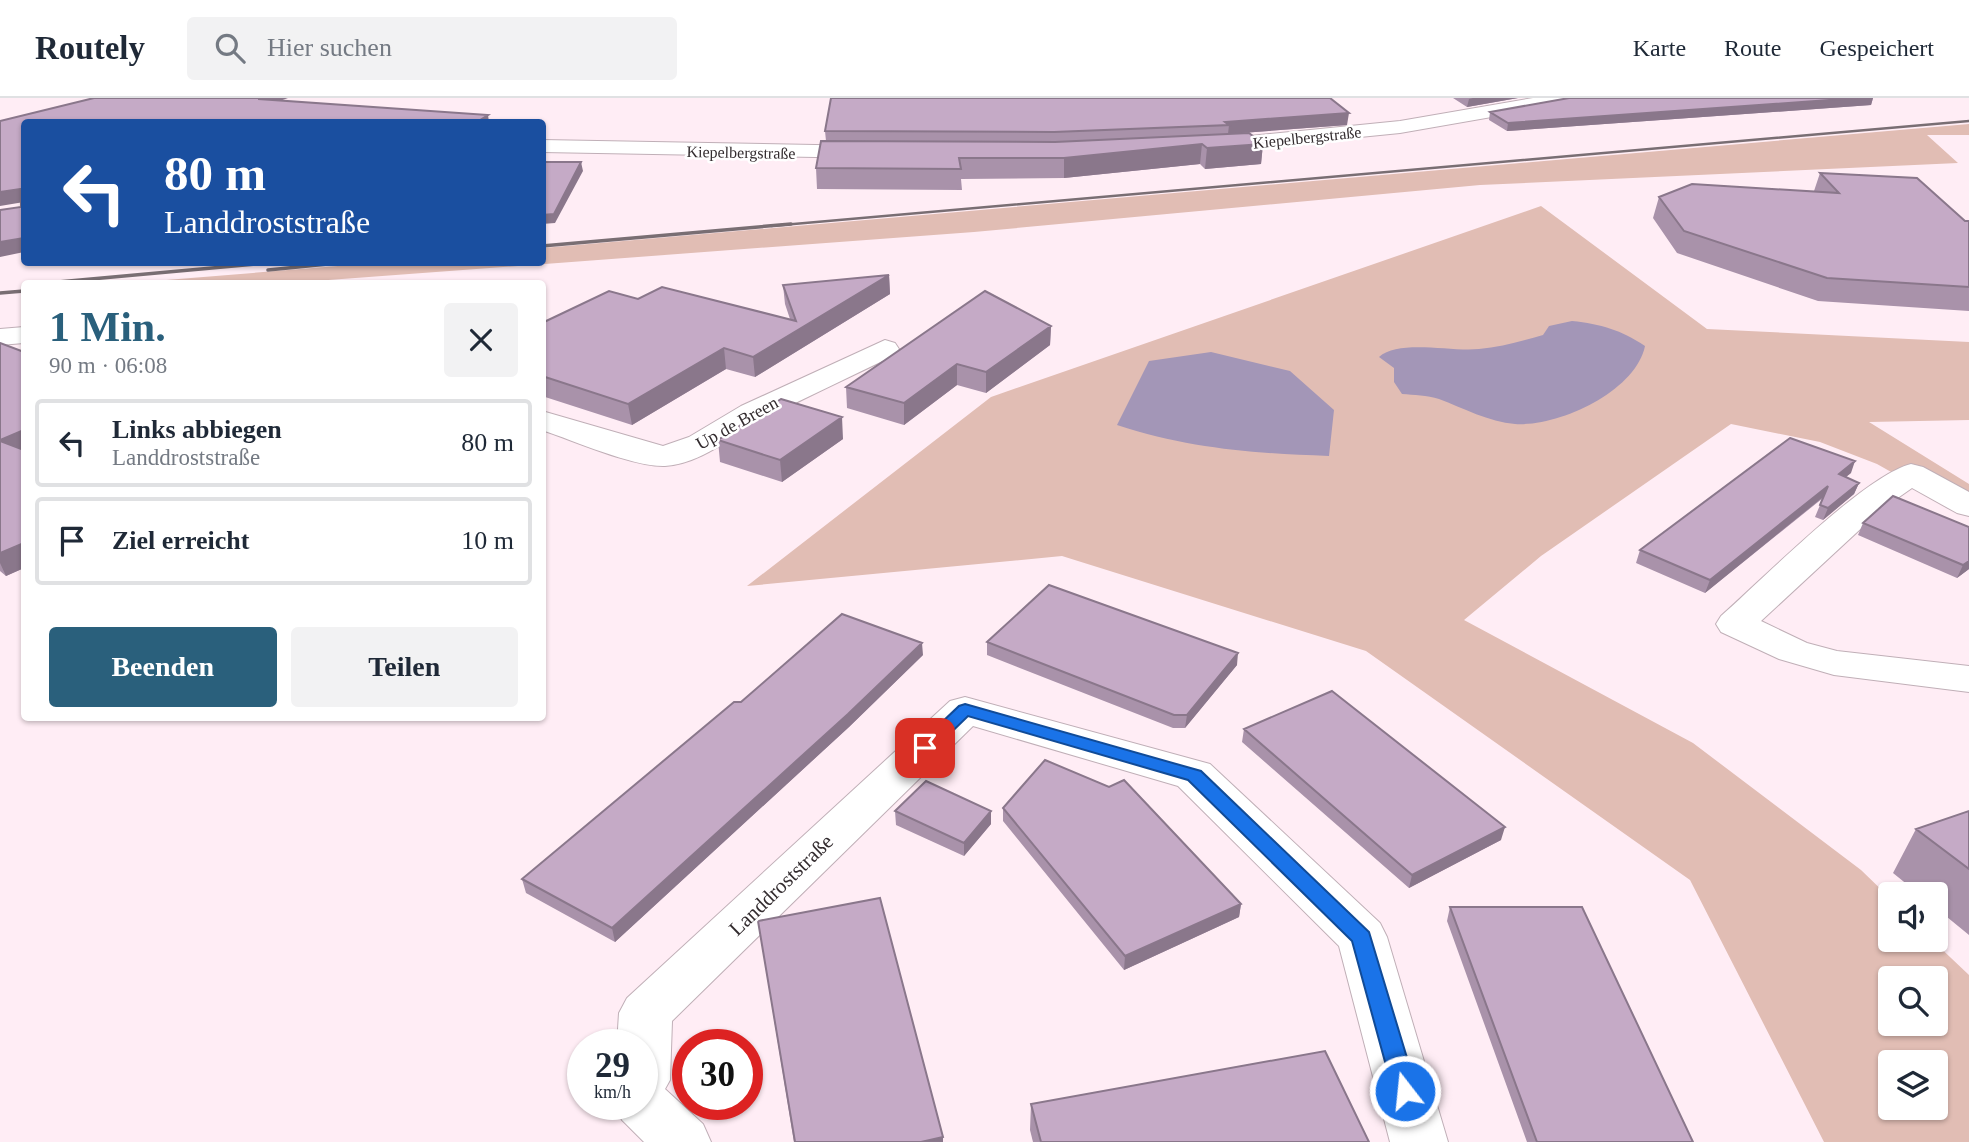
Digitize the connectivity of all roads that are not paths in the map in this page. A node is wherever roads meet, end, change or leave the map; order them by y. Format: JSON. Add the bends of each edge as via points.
{"nodes":[{"id":1,"x":1566,"y":98,"type":"edge"},
{"id":2,"x":546,"y":146,"type":"edge"},
{"id":3,"x":1185,"y":148,"type":"edge"},
{"id":4,"x":885,"y":152,"type":"edge"},
{"id":5,"x":21,"y":335,"type":"edge"},
{"id":6,"x":0,"y":337,"type":"edge"},
{"id":7,"x":885,"y":349,"type":"dead end"},
{"id":8,"x":546,"y":421,"type":"edge"},
{"id":9,"x":1969,"y":506,"type":"edge"},
{"id":10,"x":1969,"y":679,"type":"edge"},
{"id":11,"x":645,"y":1029,"type":"edge"},
{"id":12,"x":658,"y":1119,"type":"edge"},
{"id":13,"x":682,"y":1142,"type":"edge"},
{"id":14,"x":1419,"y":1142,"type":"edge"}],
"edges":[{"from":1,"to":3,"type":"street","name":"Kiepelbergstraße","via":[[1400,127]]},
{"from":2,"to":4,"type":"street","name":"Kiepelbergstraße"},
{"from":5,"to":6,"type":"street"},
{"from":7,"to":8,"type":"street","name":"Up de Breen","via":[[752,413],[682,453],[646,454]]},
{"from":9,"to":10,"type":"street","via":[[1912,474],[1870,502],[1735,624],[1793,651],[1834,663]]},
{"from":11,"to":14,"type":"street","name":"Landdroststraße","via":[[646,1013],[965,710],[1194,775],[1362,937]]},
{"from":12,"to":13,"type":"street"}]}
